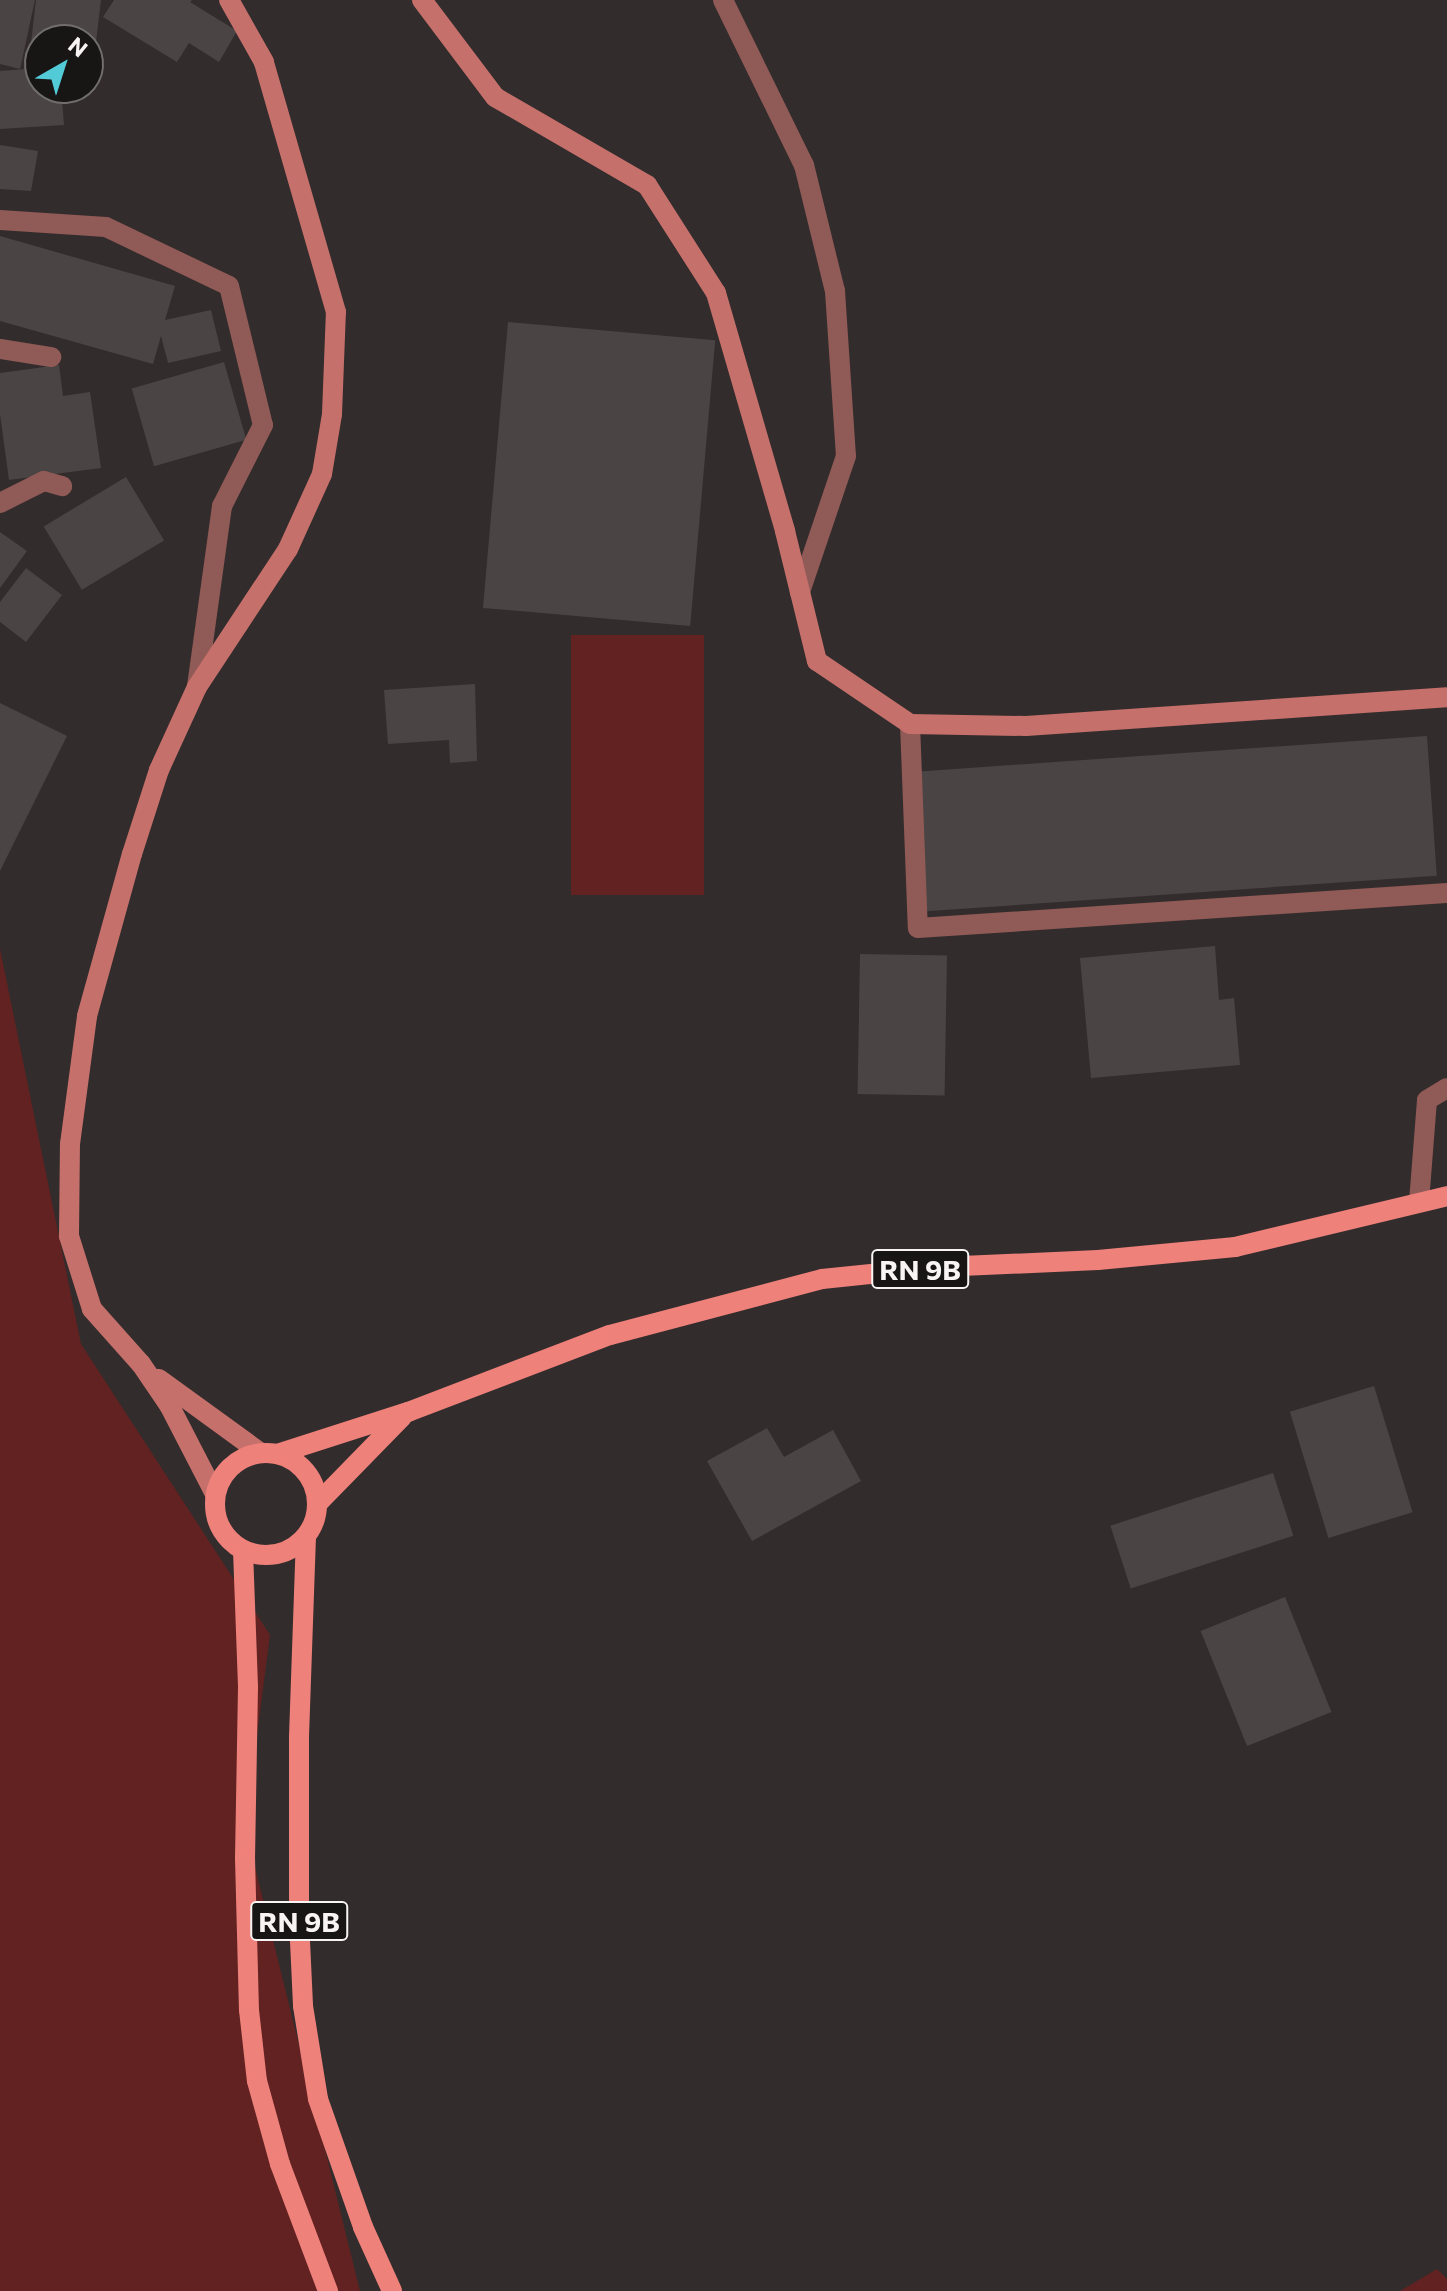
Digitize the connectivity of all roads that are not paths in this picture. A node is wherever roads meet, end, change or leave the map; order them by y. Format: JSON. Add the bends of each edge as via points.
{"nodes":[{"id":1,"x":229,"y":0,"type":"edge"},
{"id":2,"x":422,"y":0,"type":"edge"},
{"id":3,"x":723,"y":0,"type":"edge"},
{"id":4,"x":0,"y":220,"type":"edge"},
{"id":5,"x":0,"y":349,"type":"edge"},
{"id":6,"x":51,"y":357,"type":"dead end"},
{"id":7,"x":62,"y":486,"type":"dead end"},
{"id":8,"x":0,"y":503,"type":"edge"},
{"id":9,"x":800,"y":592,"type":"junction"},
{"id":10,"x":197,"y":687,"type":"junction"},
{"id":11,"x":1447,"y":697,"type":"edge"},
{"id":12,"x":910,"y":724,"type":"junction"},
{"id":13,"x":1447,"y":893,"type":"edge"},
{"id":14,"x":1447,"y":1088,"type":"edge"},
{"id":15,"x":1447,"y":1196,"type":"edge"},
{"id":16,"x":1419,"y":1202,"type":"junction"},
{"id":17,"x":141,"y":1364,"type":"junction"},
{"id":18,"x":408,"y":1412,"type":"junction"},
{"id":19,"x":269,"y":1454,"type":"junction"},
{"id":20,"x":215,"y":1494,"type":"junction"},
{"id":21,"x":317,"y":1504,"type":"junction"},
{"id":22,"x":306,"y":1536,"type":"junction"},
{"id":23,"x":243,"y":1550,"type":"junction"},
{"id":24,"x":328,"y":2291,"type":"edge"},
{"id":25,"x":392,"y":2291,"type":"edge"}],
"edges":[{"from":1,"to":10,"type":"main road","via":[[264,62],[336,312],[332,414],[322,474],[288,549]]},
{"from":2,"to":9,"type":"main road","via":[[495,97],[647,185],[716,293]]},
{"from":3,"to":9,"type":"street","via":[[804,165],[835,291],[846,456]]},
{"from":4,"to":10,"type":"street","via":[[106,227],[229,286],[263,425],[222,506]]},
{"from":5,"to":6,"type":"street"},
{"from":7,"to":8,"type":"street","via":[[44,481]]},
{"from":9,"to":12,"type":"main road","via":[[817,661]]},
{"from":10,"to":17,"type":"main road","via":[[159,770],[87,1016],[70,1144],[69,1236],[92,1309]]},
{"from":11,"to":12,"type":"main road","via":[[1026,726]]},
{"from":12,"to":13,"type":"street","via":[[918,928]]},
{"from":14,"to":16,"type":"street","via":[[1427,1100]]},
{"from":15,"to":16,"type":"main road","number":"RN 9B"},
{"from":16,"to":18,"type":"main road","number":"RN 9B","via":[[1235,1247],[822,1279],[610,1335]]},
{"from":17,"to":19,"type":"main road"},
{"from":17,"to":20,"type":"main road","via":[[176,1416]]},
{"from":18,"to":19,"type":"main road","number":"RN 9B"},
{"from":18,"to":21,"type":"main road","number":"RN 9B"},
{"from":19,"to":20,"type":"main road","via":[[232,1466]]},
{"from":19,"to":21,"type":"main road","via":[[306,1472]]},
{"from":20,"to":23,"type":"main road","via":[[220,1526]]},
{"from":21,"to":22,"type":"main road"},
{"from":22,"to":23,"type":"main road","via":[[277,1555]]},
{"from":22,"to":25,"type":"main road","number":"RN 9B","via":[[299,1752],[303,2006],[318,2099],[363,2227]]},
{"from":23,"to":24,"type":"main road","number":"RN 9B","via":[[246,1904],[257,2081],[280,2164]]}]}
